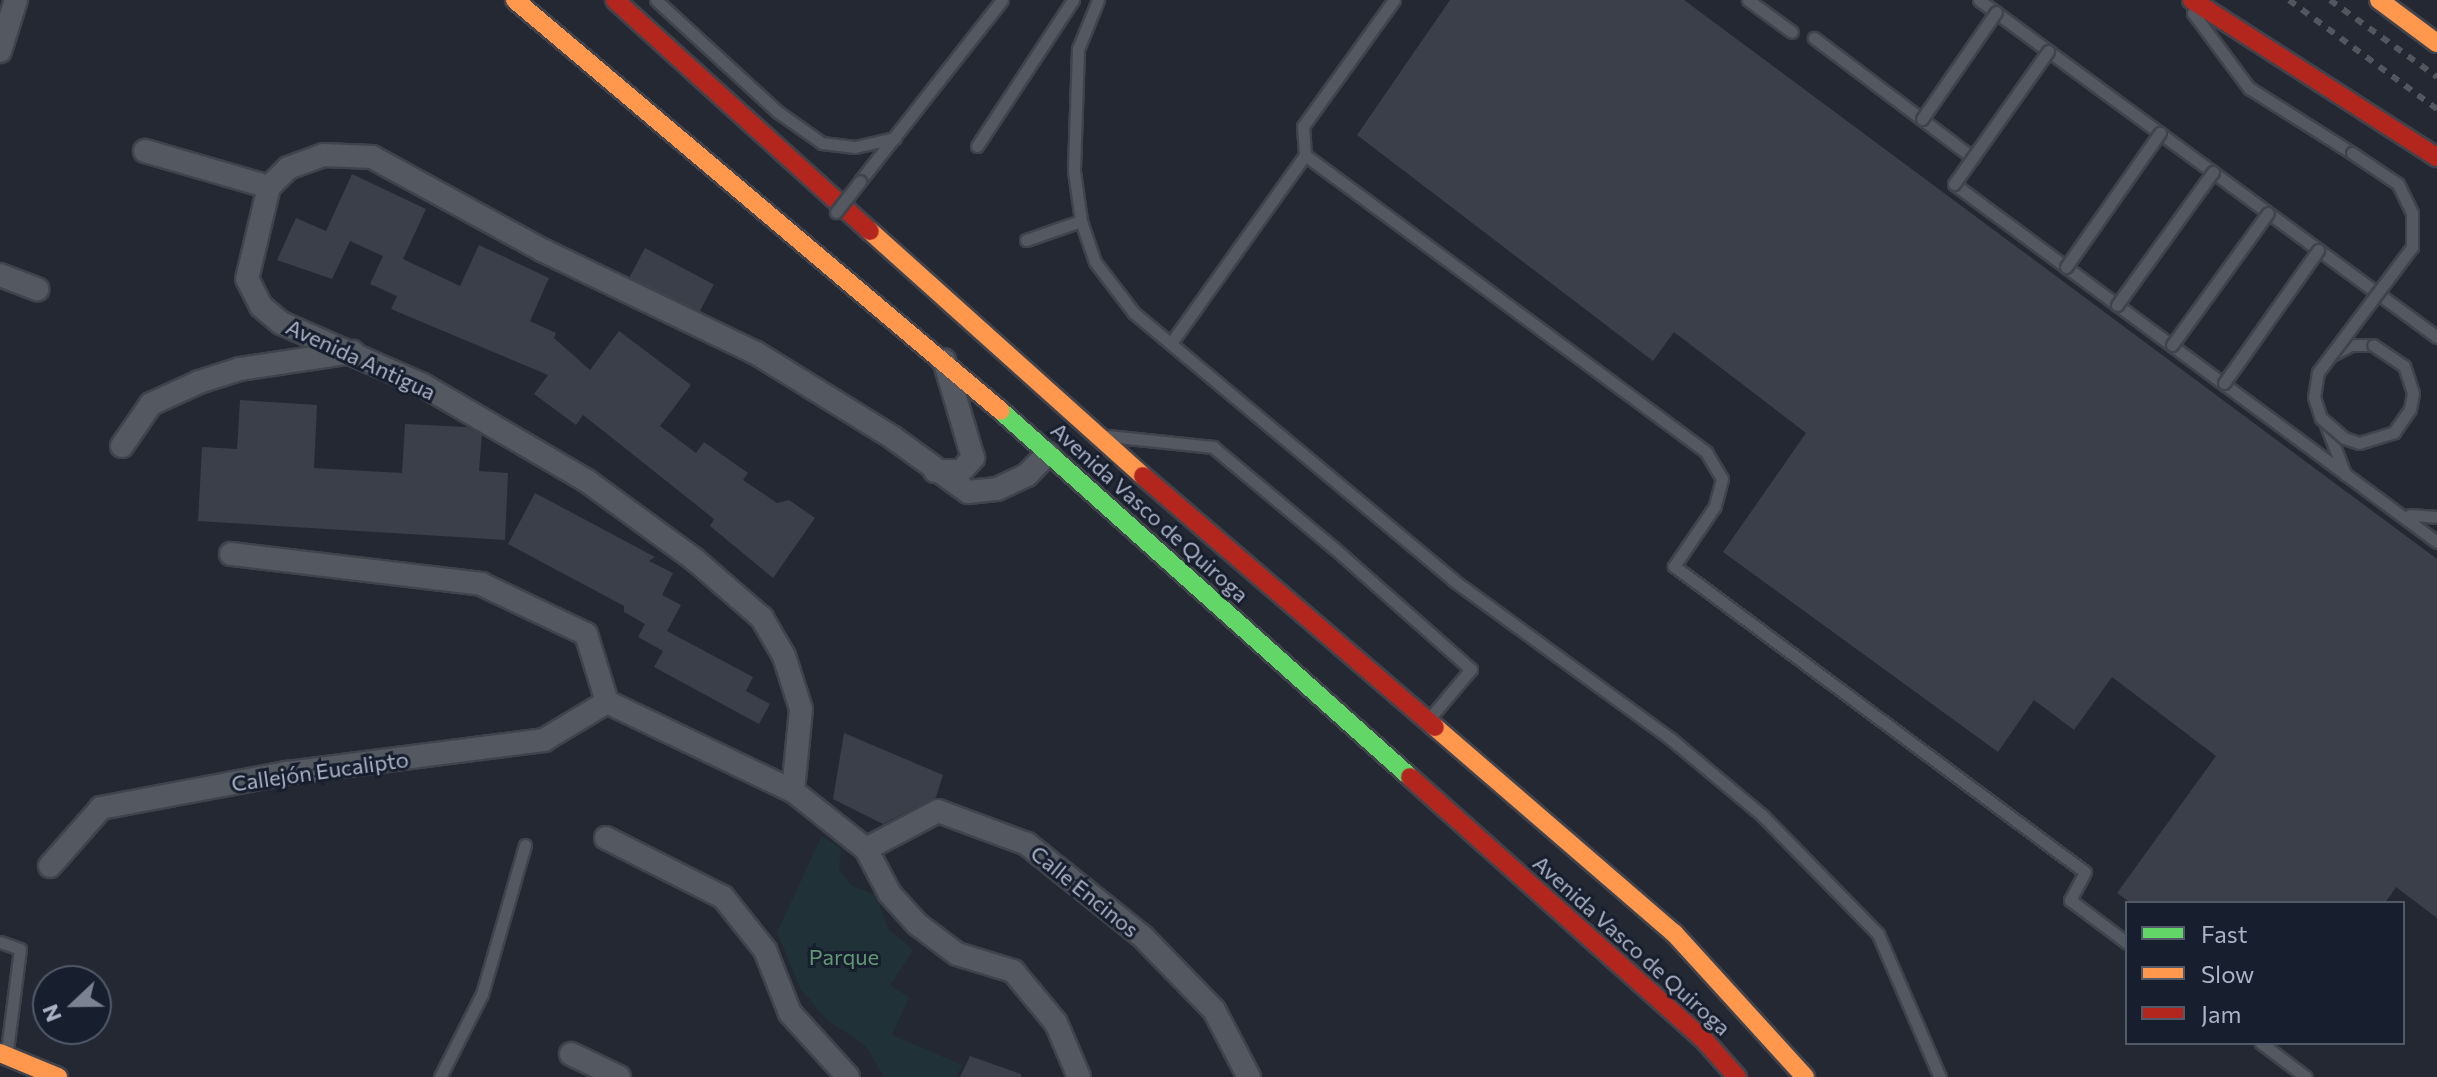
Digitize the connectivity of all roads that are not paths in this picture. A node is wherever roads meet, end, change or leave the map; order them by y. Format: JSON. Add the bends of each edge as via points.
{"nodes":[{"id":1,"x":16,"y":0,"type":"edge"},
{"id":2,"x":515,"y":0,"type":"edge"},
{"id":3,"x":615,"y":0,"type":"edge"},
{"id":4,"x":656,"y":0,"type":"edge"},
{"id":5,"x":1002,"y":0,"type":"edge"},
{"id":6,"x":1073,"y":0,"type":"edge"},
{"id":7,"x":1098,"y":0,"type":"edge"},
{"id":8,"x":1394,"y":0,"type":"edge"},
{"id":9,"x":1748,"y":0,"type":"edge"},
{"id":10,"x":1979,"y":0,"type":"edge"},
{"id":11,"x":2183,"y":0,"type":"edge"},
{"id":12,"x":2192,"y":0,"type":"edge"},
{"id":13,"x":2379,"y":0,"type":"edge"},
{"id":14,"x":1996,"y":12,"type":"junction"},
{"id":15,"x":1792,"y":32,"type":"dead end"},
{"id":16,"x":1814,"y":38,"type":"dead end"},
{"id":17,"x":2437,"y":43,"type":"edge"},
{"id":18,"x":0,"y":51,"type":"edge"},
{"id":19,"x":2048,"y":51,"type":"junction"},
{"id":20,"x":1922,"y":119,"type":"junction"},
{"id":21,"x":2160,"y":133,"type":"junction"},
{"id":22,"x":895,"y":138,"type":"junction"},
{"id":23,"x":977,"y":146,"type":"dead end"},
{"id":24,"x":145,"y":151,"type":"dead end"},
{"id":25,"x":1305,"y":155,"type":"junction"},
{"id":26,"x":2437,"y":157,"type":"edge"},
{"id":27,"x":1973,"y":158,"type":"junction"},
{"id":28,"x":2213,"y":172,"type":"junction"},
{"id":29,"x":269,"y":187,"type":"junction"},
{"id":30,"x":836,"y":212,"type":"dead end"},
{"id":31,"x":2268,"y":213,"type":"junction"},
{"id":32,"x":1081,"y":221,"type":"junction"},
{"id":33,"x":1026,"y":240,"type":"dead end"},
{"id":34,"x":2318,"y":250,"type":"junction"},
{"id":35,"x":2066,"y":267,"type":"junction"},
{"id":36,"x":0,"y":275,"type":"edge"},
{"id":37,"x":37,"y":289,"type":"dead end"},
{"id":38,"x":2117,"y":305,"type":"junction"},
{"id":39,"x":2437,"y":337,"type":"edge"},
{"id":40,"x":1171,"y":343,"type":"junction"},
{"id":41,"x":2172,"y":345,"type":"junction"},
{"id":42,"x":354,"y":352,"type":"junction"},
{"id":43,"x":944,"y":360,"type":"junction"},
{"id":44,"x":2224,"y":383,"type":"junction"},
{"id":45,"x":1096,"y":435,"type":"junction"},
{"id":46,"x":122,"y":446,"type":"dead end"},
{"id":47,"x":1048,"y":453,"type":"junction"},
{"id":48,"x":934,"y":471,"type":"junction"},
{"id":49,"x":2345,"y":474,"type":"junction"},
{"id":50,"x":2410,"y":515,"type":"dead end"},
{"id":51,"x":2437,"y":517,"type":"edge"},
{"id":52,"x":2418,"y":528,"type":"junction"},
{"id":53,"x":2437,"y":531,"type":"edge"},
{"id":54,"x":2437,"y":542,"type":"edge"},
{"id":55,"x":231,"y":554,"type":"dead end"},
{"id":56,"x":607,"y":702,"type":"junction"},
{"id":57,"x":1428,"y":720,"type":"junction"},
{"id":58,"x":793,"y":791,"type":"junction"},
{"id":59,"x":606,"y":838,"type":"dead end"},
{"id":60,"x":525,"y":845,"type":"dead end"},
{"id":61,"x":866,"y":849,"type":"junction"},
{"id":62,"x":50,"y":866,"type":"dead end"},
{"id":63,"x":2125,"y":941,"type":"edge"},
{"id":64,"x":0,"y":942,"type":"edge"},
{"id":65,"x":2264,"y":1045,"type":"edge"},
{"id":66,"x":3,"y":1054,"type":"edge"},
{"id":67,"x":571,"y":1054,"type":"dead end"},
{"id":68,"x":58,"y":1077,"type":"edge"},
{"id":69,"x":440,"y":1077,"type":"edge"},
{"id":70,"x":619,"y":1077,"type":"edge"},
{"id":71,"x":848,"y":1077,"type":"edge"},
{"id":72,"x":1079,"y":1077,"type":"edge"},
{"id":73,"x":1249,"y":1077,"type":"edge"},
{"id":74,"x":1737,"y":1077,"type":"edge"},
{"id":75,"x":1805,"y":1077,"type":"edge"},
{"id":76,"x":1940,"y":1077,"type":"edge"},
{"id":77,"x":2306,"y":1077,"type":"edge"}],
"edges":[{"from":1,"to":18,"type":"street"},
{"from":2,"to":43,"type":"main road","name":"Avenida Vasco de Quiroga"},
{"from":3,"to":45,"type":"main road","name":"Avenida Vasco de Quiroga"},
{"from":4,"to":22,"type":"lane","via":[[778,112],[822,143],[855,147]]},
{"from":5,"to":22,"type":"lane"},
{"from":6,"to":23,"type":"lane"},
{"from":7,"to":32,"type":"lane","via":[[1078,49],[1076,74],[1080,117],[1074,171]]},
{"from":8,"to":25,"type":"lane","via":[[1303,126]]},
{"from":9,"to":15,"type":"lane"},
{"from":10,"to":14,"type":"lane"},
{"from":11,"to":49,"type":"lane","bridge":true,"via":[[2249,88],[2398,184],[2412,213],[2412,247],[2318,372],[2314,397],[2321,418],[2344,438],[2359,443],[2394,432],[2410,409],[2413,393],[2404,366],[2373,345],[2337,351],[2326,360],[2314,386],[2316,408],[2333,436]]},
{"from":12,"to":26,"type":"main road"},
{"from":13,"to":17,"type":"main road"},
{"from":14,"to":19,"type":"lane"},
{"from":14,"to":20,"type":"lane","bridge":true},
{"from":16,"to":20,"type":"lane"},
{"from":19,"to":21,"type":"lane"},
{"from":19,"to":27,"type":"lane","bridge":true},
{"from":20,"to":27,"type":"lane"},
{"from":21,"to":28,"type":"lane"},
{"from":21,"to":35,"type":"lane","bridge":true},
{"from":22,"to":30,"type":"lane","bridge":true},
{"from":24,"to":29,"type":"street"},
{"from":25,"to":40,"type":"lane"},
{"from":25,"to":63,"type":"lane","via":[[1706,452],[1722,479],[1715,506],[1674,566],[2085,872],[2070,900]]},
{"from":27,"to":35,"type":"lane","bridge":true,"via":[[1954,184]]},
{"from":28,"to":31,"type":"lane"},
{"from":28,"to":38,"type":"lane","bridge":true},
{"from":29,"to":42,"type":"street","name":"Avenida Antigua","via":[[247,279],[261,306],[281,323]]},
{"from":29,"to":48,"type":"street","via":[[288,168],[323,155],[372,157],[542,250],[756,353],[892,437]]},
{"from":31,"to":34,"type":"lane"},
{"from":31,"to":41,"type":"lane","bridge":true},
{"from":32,"to":33,"type":"lane"},
{"from":32,"to":40,"type":"lane","via":[[1095,262],[1134,313]]},
{"from":34,"to":39,"type":"lane"},
{"from":34,"to":44,"type":"lane","bridge":true},
{"from":35,"to":38,"type":"lane"},
{"from":36,"to":37,"type":"street"},
{"from":38,"to":41,"type":"lane"},
{"from":40,"to":76,"type":"lane","via":[[1453,580],[1671,739],[1762,815],[1878,934]]},
{"from":41,"to":44,"type":"lane"},
{"from":42,"to":46,"type":"street","via":[[240,369],[199,382],[151,404]]},
{"from":42,"to":58,"type":"street","name":"Avenida Antigua","via":[[423,385],[587,481],[695,560],[762,618],[784,656],[801,709]]},
{"from":43,"to":47,"type":"main road","name":"Avenida Vasco de Quiroga"},
{"from":43,"to":48,"type":"street","via":[[973,458],[961,471]]},
{"from":44,"to":49,"type":"lane"},
{"from":45,"to":57,"type":"main road","name":"Avenida Vasco de Quiroga"},
{"from":45,"to":57,"type":"lane","via":[[1213,447],[1471,669]]},
{"from":47,"to":48,"type":"street","via":[[1027,475],[997,489],[968,492]]},
{"from":47,"to":74,"type":"main road","name":"Avenida Vasco de Quiroga","via":[[1706,1042]]},
{"from":49,"to":52,"type":"lane"},
{"from":50,"to":51,"type":"lane"},
{"from":52,"to":53,"type":"lane"},
{"from":52,"to":54,"type":"lane"},
{"from":55,"to":56,"type":"street","via":[[481,584],[586,634]]},
{"from":56,"to":58,"type":"street"},
{"from":56,"to":62,"type":"street","name":"Callejón Eucalipto","via":[[544,740],[287,773],[101,808]]},
{"from":57,"to":75,"type":"main road","name":"Avenida Vasco de Quiroga","via":[[1674,933]]},
{"from":58,"to":61,"type":"street"},
{"from":59,"to":71,"type":"street","via":[[723,897],[765,950],[790,1013]]},
{"from":60,"to":69,"type":"lane","via":[[482,994]]},
{"from":61,"to":72,"type":"street","via":[[890,894],[917,924],[957,954],[1013,971],[1056,1023]]},
{"from":61,"to":73,"type":"street","name":"Calle Encinos","via":[[938,811],[1027,844],[1142,936],[1214,1010]]},
{"from":64,"to":66,"type":"lane","via":[[20,949]]},
{"from":65,"to":77,"type":"lane"},
{"from":66,"to":68,"type":"main road"},
{"from":67,"to":70,"type":"street"}]}
